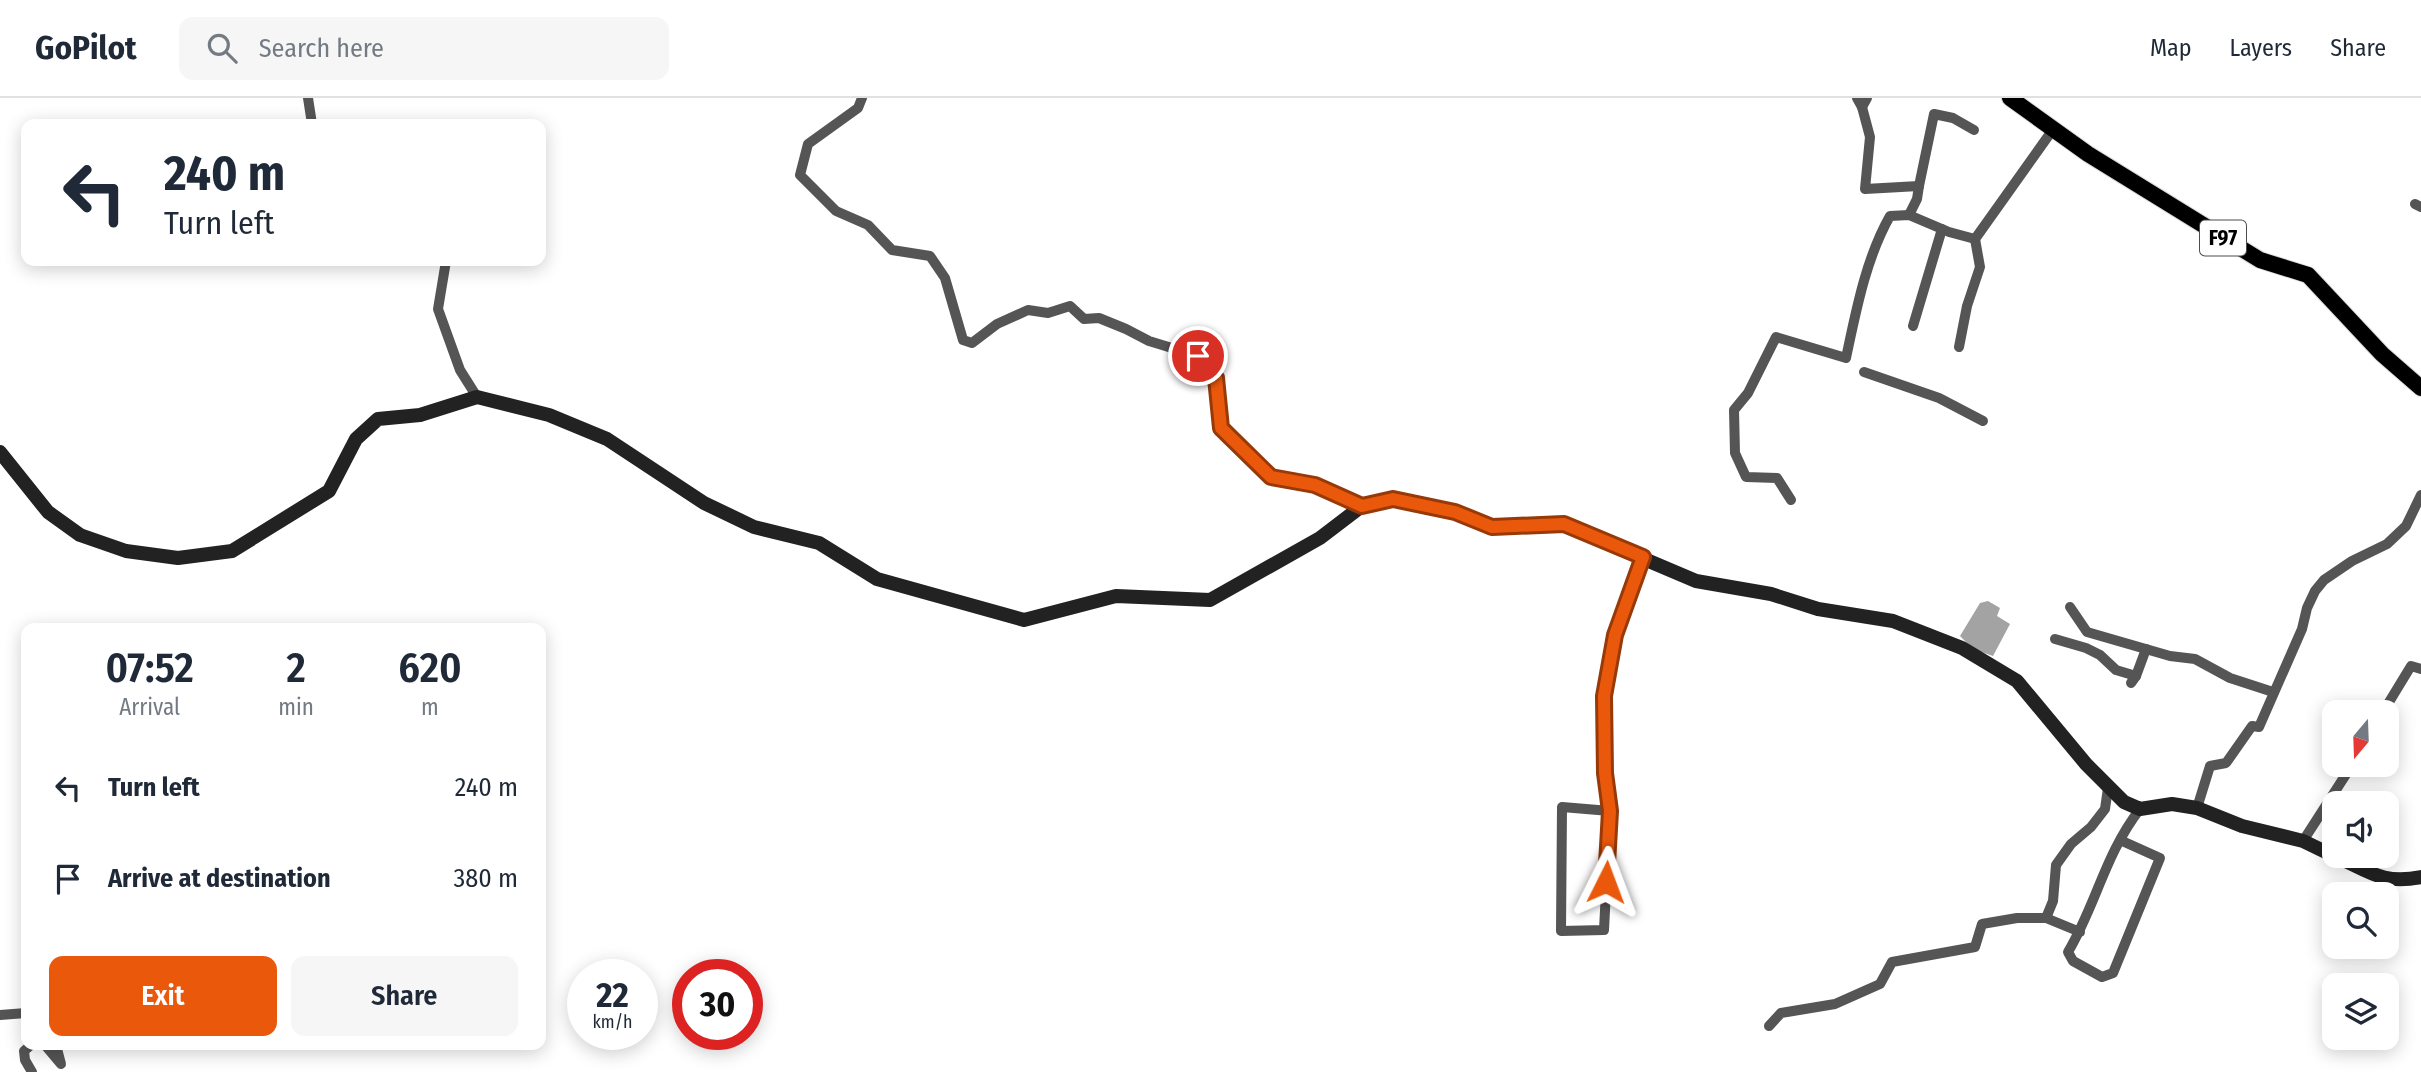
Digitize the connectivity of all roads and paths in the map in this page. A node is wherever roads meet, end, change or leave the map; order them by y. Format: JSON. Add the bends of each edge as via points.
{"nodes":[{"id":1,"x":308,"y":98,"type":"edge"},
{"id":2,"x":862,"y":98,"type":"edge"},
{"id":3,"x":2010,"y":98,"type":"edge"},
{"id":4,"x":1862,"y":101,"type":"edge"},
{"id":5,"x":311,"y":119,"type":"edge"},
{"id":6,"x":2054,"y":128,"type":"junction"},
{"id":7,"x":1974,"y":130,"type":"dead end"},
{"id":8,"x":1919,"y":186,"type":"junction"},
{"id":9,"x":1909,"y":215,"type":"junction"},
{"id":10,"x":1942,"y":229,"type":"junction"},
{"id":11,"x":1975,"y":239,"type":"junction"},
{"id":12,"x":445,"y":266,"type":"edge"},
{"id":13,"x":1913,"y":326,"type":"dead end"},
{"id":14,"x":1959,"y":347,"type":"dead end"},
{"id":15,"x":1864,"y":372,"type":"dead end"},
{"id":16,"x":2421,"y":388,"type":"edge"},
{"id":17,"x":477,"y":397,"type":"junction"},
{"id":18,"x":1983,"y":421,"type":"dead end"},
{"id":19,"x":0,"y":452,"type":"edge"},
{"id":20,"x":2421,"y":495,"type":"edge"},
{"id":21,"x":1791,"y":500,"type":"dead end"},
{"id":22,"x":1362,"y":506,"type":"junction"},
{"id":23,"x":1643,"y":557,"type":"junction"},
{"id":24,"x":2070,"y":607,"type":"dead end"},
{"id":25,"x":2055,"y":639,"type":"dead end"},
{"id":26,"x":2146,"y":649,"type":"junction"},
{"id":27,"x":2421,"y":669,"type":"edge"},
{"id":28,"x":2273,"y":692,"type":"junction"},
{"id":29,"x":2390,"y":700,"type":"edge"},
{"id":30,"x":2344,"y":777,"type":"edge"},
{"id":31,"x":2109,"y":788,"type":"junction"},
{"id":32,"x":2197,"y":808,"type":"junction"},
{"id":33,"x":2140,"y":809,"type":"junction"},
{"id":34,"x":1610,"y":811,"type":"junction"},
{"id":35,"x":2120,"y":840,"type":"junction"},
{"id":36,"x":2303,"y":841,"type":"junction"},
{"id":37,"x":2322,"y":850,"type":"edge"},
{"id":38,"x":2361,"y":868,"type":"edge"},
{"id":39,"x":2421,"y":877,"type":"edge"},
{"id":40,"x":2046,"y":918,"type":"junction"},
{"id":41,"x":2080,"y":932,"type":"junction"},
{"id":42,"x":21,"y":1013,"type":"edge"},
{"id":43,"x":0,"y":1015,"type":"edge"},
{"id":44,"x":1769,"y":1026,"type":"dead end"},
{"id":45,"x":25,"y":1050,"type":"edge"},
{"id":46,"x":49,"y":1050,"type":"edge"},
{"id":47,"x":57,"y":1050,"type":"edge"},
{"id":48,"x":32,"y":1072,"type":"edge"}],
"edges":[{"from":1,"to":5,"type":"street"},
{"from":2,"to":22,"type":"street","via":[[858,108],[808,144],[800,175],[836,211],[868,225],[892,250],[930,256],[945,278],[963,340],[972,343],[997,324],[1028,310],[1048,313],[1070,306],[1084,319],[1098,318],[1198,356],[1216,378],[1221,428],[1271,477],[1315,485]]},
{"from":3,"to":6,"type":"main road","number":"F97"},
{"from":4,"to":8,"type":"street","via":[[1870,137],[1865,189]]},
{"from":6,"to":11,"type":"street"},
{"from":6,"to":16,"type":"main road","number":"F97","via":[[2088,154],[2260,260],[2308,275],[2382,354]]},
{"from":7,"to":8,"type":"street","via":[[1934,114]]},
{"from":8,"to":9,"type":"street"},
{"from":9,"to":10,"type":"street"},
{"from":9,"to":21,"type":"street","via":[[1890,216],[1880,234],[1846,358],[1776,337],[1748,393],[1734,410],[1735,453],[1746,477],[1777,478]]},
{"from":10,"to":11,"type":"street"},
{"from":10,"to":13,"type":"street"},
{"from":11,"to":14,"type":"street","via":[[1980,267]]},
{"from":12,"to":17,"type":"street","via":[[438,309],[460,370]]},
{"from":15,"to":18,"type":"street","via":[[1939,398]]},
{"from":17,"to":19,"type":"main road","via":[[420,415],[378,419],[356,439],[329,491],[232,551],[178,558],[126,551],[80,535],[48,512]]},
{"from":17,"to":22,"type":"main road","via":[[549,415],[607,439],[704,503],[754,527],[819,543],[877,579],[1024,620],[1116,596],[1210,600],[1320,538]]},
{"from":20,"to":28,"type":"street","via":[[2406,526],[2387,544],[2352,561],[2315,590]]},
{"from":22,"to":23,"type":"main road","via":[[1393,499],[1455,512],[1492,527],[1564,524]]},
{"from":23,"to":31,"type":"main road","via":[[1696,581],[1893,621],[1962,648],[2017,681]]},
{"from":23,"to":34,"type":"street","via":[[1615,635],[1604,696]]},
{"from":24,"to":26,"type":"street","via":[[2087,632]]},
{"from":25,"to":26,"type":"street","via":[[2086,648],[2134,679]]},
{"from":26,"to":28,"type":"street","via":[[2195,659],[2230,678]]},
{"from":27,"to":29,"type":"street","via":[[2411,666]]},
{"from":28,"to":32,"type":"street","via":[[2259,727],[2252,726],[2225,763],[2210,766]]},
{"from":30,"to":36,"type":"street"},
{"from":31,"to":33,"type":"main road"},
{"from":31,"to":40,"type":"street","via":[[2105,809],[2056,865],[2053,901]]},
{"from":32,"to":33,"type":"main road","via":[[2172,804]]},
{"from":32,"to":36,"type":"main road","via":[[2242,826]]},
{"from":33,"to":35,"type":"street"},
{"from":34,"to":34,"type":"street","via":[[1604,930],[1561,930],[1562,807]]},
{"from":35,"to":41,"type":"street","via":[[2104,868]]},
{"from":35,"to":41,"type":"street","via":[[2160,858],[2113,973],[2102,977],[2073,961],[2068,952]]},
{"from":36,"to":37,"type":"main road"},
{"from":38,"to":39,"type":"main road","via":[[2385,879]]},
{"from":40,"to":41,"type":"street"},
{"from":40,"to":44,"type":"street","via":[[1982,924],[1975,947],[1892,962],[1880,984],[1835,1004],[1782,1013]]},
{"from":42,"to":43,"type":"street"},
{"from":45,"to":48,"type":"street"},
{"from":46,"to":47,"type":"street","via":[[61,1063]]}]}
